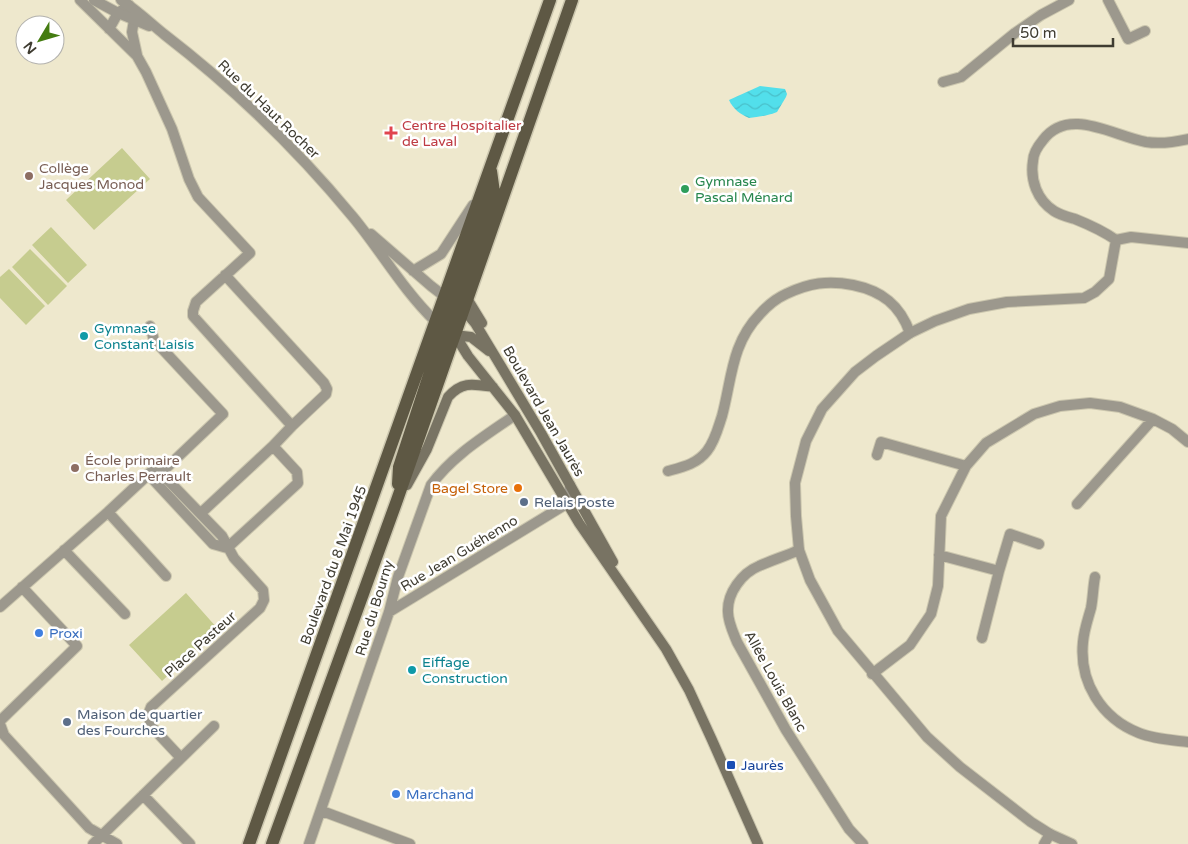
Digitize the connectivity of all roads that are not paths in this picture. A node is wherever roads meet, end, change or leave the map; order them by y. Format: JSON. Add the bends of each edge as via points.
{"nodes":[{"id":1,"x":80,"y":0,"type":"edge"},
{"id":2,"x":94,"y":0,"type":"edge"},
{"id":3,"x":550,"y":0,"type":"edge"},
{"id":4,"x":572,"y":0,"type":"edge"},
{"id":5,"x":1070,"y":0,"type":"edge"},
{"id":6,"x":1108,"y":0,"type":"edge"},
{"id":7,"x":125,"y":2,"type":"edge"},
{"id":8,"x":118,"y":13,"type":"junction"},
{"id":9,"x":134,"y":20,"type":"junction"},
{"id":10,"x":110,"y":29,"type":"junction"},
{"id":11,"x":157,"y":29,"type":"junction"},
{"id":12,"x":1145,"y":31,"type":"dead end"},
{"id":13,"x":137,"y":56,"type":"junction"},
{"id":14,"x":943,"y":82,"type":"dead end"},
{"id":15,"x":1188,"y":139,"type":"edge"},
{"id":16,"x":491,"y":168,"type":"junction"},
{"id":17,"x":483,"y":189,"type":"junction"},
{"id":18,"x":354,"y":218,"type":"junction"},
{"id":19,"x":1116,"y":240,"type":"junction"},
{"id":20,"x":1188,"y":243,"type":"edge"},
{"id":21,"x":414,"y":271,"type":"junction"},
{"id":22,"x":225,"y":275,"type":"junction"},
{"id":23,"x":457,"y":302,"type":"junction"},
{"id":24,"x":150,"y":326,"type":"dead end"},
{"id":25,"x":445,"y":328,"type":"junction"},
{"id":26,"x":910,"y":333,"type":"junction"},
{"id":27,"x":495,"y":356,"type":"junction"},
{"id":28,"x":493,"y":387,"type":"junction"},
{"id":29,"x":515,"y":415,"type":"junction"},
{"id":30,"x":1153,"y":419,"type":"junction"},
{"id":31,"x":292,"y":426,"type":"junction"},
{"id":32,"x":1188,"y":442,"type":"edge"},
{"id":33,"x":274,"y":446,"type":"junction"},
{"id":34,"x":877,"y":455,"type":"dead end"},
{"id":35,"x":966,"y":466,"type":"junction"},
{"id":36,"x":668,"y":472,"type":"dead end"},
{"id":37,"x":161,"y":473,"type":"junction"},
{"id":38,"x":148,"y":474,"type":"junction"},
{"id":39,"x":570,"y":485,"type":"junction"},
{"id":40,"x":396,"y":503,"type":"junction"},
{"id":41,"x":568,"y":503,"type":"junction"},
{"id":42,"x":1077,"y":504,"type":"dead end"},
{"id":43,"x":108,"y":512,"type":"junction"},
{"id":44,"x":201,"y":513,"type":"junction"},
{"id":45,"x":1039,"y":544,"type":"dead end"},
{"id":46,"x":227,"y":548,"type":"junction"},
{"id":47,"x":64,"y":550,"type":"junction"},
{"id":48,"x":800,"y":550,"type":"junction"},
{"id":49,"x":939,"y":555,"type":"junction"},
{"id":50,"x":999,"y":571,"type":"junction"},
{"id":51,"x":166,"y":576,"type":"dead end"},
{"id":52,"x":1094,"y":577,"type":"dead end"},
{"id":53,"x":622,"y":584,"type":"junction"},
{"id":54,"x":22,"y":587,"type":"junction"},
{"id":55,"x":0,"y":607,"type":"edge"},
{"id":56,"x":389,"y":612,"type":"junction"},
{"id":57,"x":126,"y":614,"type":"dead end"},
{"id":58,"x":982,"y":638,"type":"dead end"},
{"id":59,"x":872,"y":674,"type":"junction"},
{"id":60,"x":0,"y":722,"type":"edge"},
{"id":61,"x":214,"y":726,"type":"dead end"},
{"id":62,"x":1188,"y":742,"type":"edge"},
{"id":63,"x":181,"y":758,"type":"junction"},
{"id":64,"x":143,"y":795,"type":"junction"},
{"id":65,"x":322,"y":811,"type":"junction"},
{"id":66,"x":1050,"y":834,"type":"junction"},
{"id":67,"x":102,"y":835,"type":"junction"},
{"id":68,"x":92,"y":844,"type":"edge"},
{"id":69,"x":117,"y":844,"type":"edge"},
{"id":70,"x":190,"y":844,"type":"edge"},
{"id":71,"x":249,"y":844,"type":"edge"},
{"id":72,"x":272,"y":844,"type":"edge"},
{"id":73,"x":309,"y":844,"type":"edge"},
{"id":74,"x":410,"y":844,"type":"edge"},
{"id":75,"x":758,"y":844,"type":"edge"},
{"id":76,"x":863,"y":844,"type":"edge"},
{"id":77,"x":1044,"y":844,"type":"edge"},
{"id":78,"x":1072,"y":844,"type":"edge"}],
"edges":[{"from":1,"to":10,"type":"street"},
{"from":2,"to":8,"type":"street","name":"Rue du Haut Rocher"},
{"from":3,"to":16,"type":"main road","name":"Boulevard du 8 Mai 1945"},
{"from":4,"to":23,"type":"main road","name":"Boulevard du 8 Mai 1945"},
{"from":5,"to":14,"type":"street","via":[[1041,15],[961,77]]},
{"from":6,"to":12,"type":"street","via":[[1128,39]]},
{"from":7,"to":8,"type":"street"},
{"from":7,"to":9,"type":"street"},
{"from":7,"to":11,"type":"street","name":"Rue du Haut Rocher"},
{"from":8,"to":9,"type":"street","name":"Rue du Haut Rocher"},
{"from":8,"to":10,"type":"street"},
{"from":9,"to":11,"type":"street","name":"Rue du Haut Rocher"},
{"from":9,"to":13,"type":"street","via":[[132,32]]},
{"from":10,"to":13,"type":"street"},
{"from":11,"to":18,"type":"street","name":"Rue du Haut Rocher","via":[[208,68],[251,108],[310,167]]},
{"from":13,"to":22,"type":"street","via":[[172,129],[198,197],[250,253]]},
{"from":15,"to":19,"type":"street","via":[[1147,142],[1083,124],[1072,124],[1057,128],[1039,145],[1031,171],[1037,193],[1054,211]]},
{"from":16,"to":17,"type":"main road","name":"Boulevard du 8 Mai 1945"},
{"from":16,"to":23,"type":"main road","via":[[494,192]]},
{"from":17,"to":21,"type":"street","via":[[441,254]]},
{"from":17,"to":23,"type":"main road","name":"Boulevard du 8 Mai 1945"},
{"from":18,"to":21,"type":"street","name":"Rue du Haut Rocher"},
{"from":18,"to":25,"type":"street","name":"Rue du Haut Rocher","via":[[415,300]]},
{"from":19,"to":20,"type":"street","via":[[1131,237]]},
{"from":19,"to":26,"type":"street","via":[[1109,278],[1084,298],[1007,302],[969,309]]},
{"from":21,"to":23,"type":"street","name":"Rue du Haut Rocher"},
{"from":22,"to":31,"type":"street","via":[[196,302],[193,316]]},
{"from":22,"to":31,"type":"street","via":[[327,389],[326,394]]},
{"from":23,"to":25,"type":"main road","name":"Boulevard du 8 Mai 1945"},
{"from":23,"to":25,"type":"main road","name":"Boulevard du 8 Mai 1945"},
{"from":23,"to":27,"type":"main road","name":"Boulevard Jean Jaurès","via":[[475,323]]},
{"from":24,"to":37,"type":"street","via":[[154,340],[223,414]]},
{"from":25,"to":27,"type":"main road","via":[[471,337]]},
{"from":25,"to":28,"type":"main road","name":"Boulevard Jean Jaurès"},
{"from":25,"to":40,"type":"main road","via":[[399,467]]},
{"from":25,"to":71,"type":"main road","name":"Boulevard du 8 Mai 1945"},
{"from":26,"to":36,"type":"street","via":[[906,320],[894,304],[870,289],[838,282],[804,285],[774,299],[749,325],[735,354],[719,427],[707,452],[690,466]]},
{"from":26,"to":48,"type":"street","via":[[855,372],[822,409],[806,441],[795,483]]},
{"from":27,"to":39,"type":"main road","name":"Boulevard Jean Jaurès"},
{"from":28,"to":29,"type":"main road","name":"Boulevard Jean Jaurès"},
{"from":28,"to":40,"type":"main road","via":[[468,384],[453,391],[427,449]]},
{"from":29,"to":41,"type":"main road","name":"Boulevard Jean Jaurès"},
{"from":29,"to":56,"type":"street","name":"Rue du Bourny","via":[[456,457],[432,485],[398,577]]},
{"from":30,"to":32,"type":"street"},
{"from":30,"to":35,"type":"street","via":[[1120,407],[1090,403],[1060,406],[1034,414],[1004,431],[986,443]]},
{"from":30,"to":42,"type":"street"},
{"from":31,"to":33,"type":"street"},
{"from":33,"to":44,"type":"street"},
{"from":33,"to":46,"type":"street","via":[[297,472],[298,482]]},
{"from":34,"to":35,"type":"street","via":[[881,442]]},
{"from":35,"to":49,"type":"street","via":[[941,516]]},
{"from":37,"to":38,"type":"street"},
{"from":37,"to":44,"type":"street","name":"Place Pasteur"},
{"from":38,"to":43,"type":"street"},
{"from":38,"to":46,"type":"street","name":"Place Pasteur","via":[[213,544]]},
{"from":39,"to":41,"type":"street"},
{"from":39,"to":53,"type":"main road","name":"Boulevard Jean Jaurès","via":[[613,561]]},
{"from":40,"to":72,"type":"main road"},
{"from":41,"to":53,"type":"main road","name":"Boulevard Jean Jaurès"},
{"from":41,"to":56,"type":"street","name":"Rue Jean Guéhenno"},
{"from":43,"to":47,"type":"street"},
{"from":43,"to":51,"type":"street"},
{"from":44,"to":46,"type":"street","name":"Place Pasteur","via":[[222,536]]},
{"from":45,"to":50,"type":"street","via":[[1010,534]]},
{"from":46,"to":63,"type":"street","name":"Place Pasteur","via":[[263,590],[264,600],[260,608],[151,707],[148,715],[152,727]]},
{"from":47,"to":54,"type":"street"},
{"from":47,"to":57,"type":"street"},
{"from":48,"to":59,"type":"street","via":[[810,580],[826,611]]},
{"from":48,"to":76,"type":"street","name":"Allée Louis Blanc","via":[[745,574],[730,598],[729,619],[737,642],[786,730],[849,829]]},
{"from":49,"to":50,"type":"street"},
{"from":49,"to":59,"type":"street","via":[[938,586],[931,614],[910,645]]},
{"from":50,"to":58,"type":"street"},
{"from":52,"to":62,"type":"street","via":[[1082,660],[1094,697],[1119,723],[1139,733]]},
{"from":53,"to":75,"type":"main road","name":"Boulevard Jean Jaurès","via":[[689,690]]},
{"from":54,"to":55,"type":"street"},
{"from":54,"to":60,"type":"street","via":[[77,646]]},
{"from":56,"to":65,"type":"street","name":"Rue du Bourny"},
{"from":59,"to":66,"type":"street","via":[[927,738],[960,767]]},
{"from":60,"to":67,"type":"street","via":[[4,735],[89,828]]},
{"from":61,"to":63,"type":"street"},
{"from":63,"to":64,"type":"street"},
{"from":64,"to":67,"type":"street"},
{"from":64,"to":70,"type":"street"},
{"from":65,"to":73,"type":"street","name":"Rue du Bourny"},
{"from":65,"to":74,"type":"street"},
{"from":66,"to":77,"type":"street"},
{"from":66,"to":78,"type":"street"},
{"from":67,"to":68,"type":"street"},
{"from":67,"to":69,"type":"street"}]}
